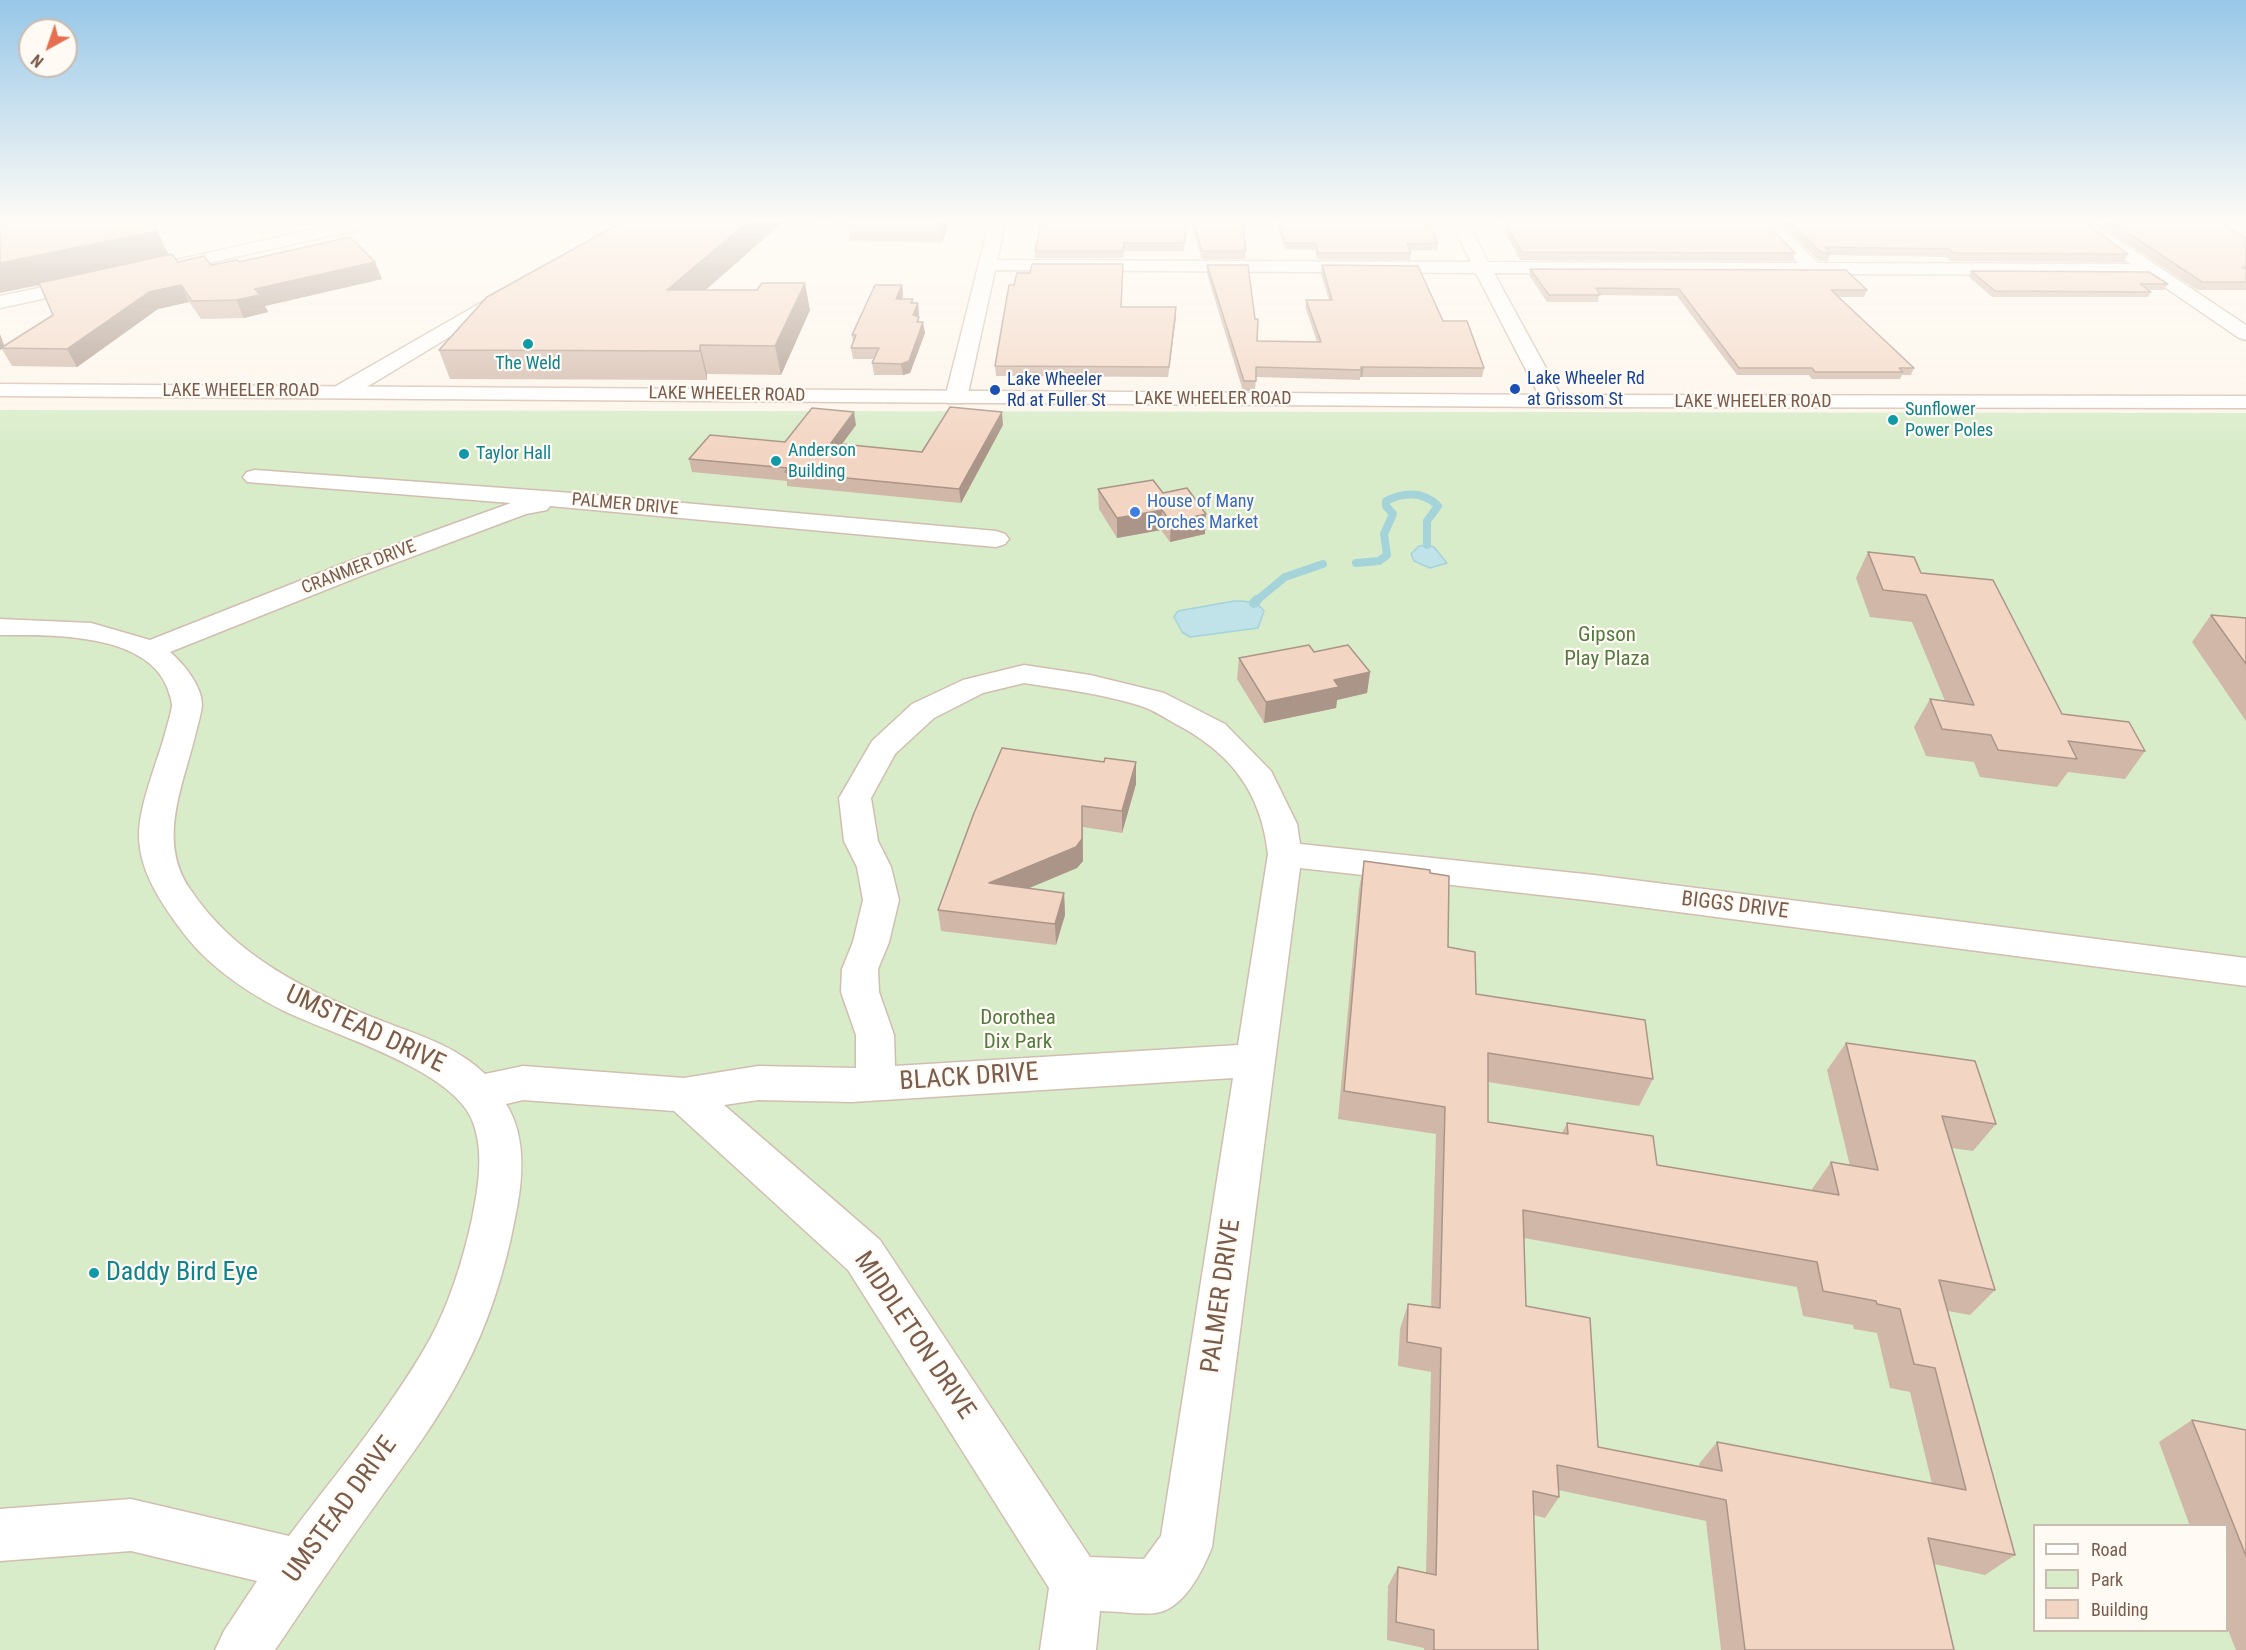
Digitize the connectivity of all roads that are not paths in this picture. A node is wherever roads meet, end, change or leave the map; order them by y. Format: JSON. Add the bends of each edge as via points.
{"nodes":[{"id":1,"x":28,"y":296,"type":"edge"},
{"id":2,"x":506,"y":296,"type":"edge"},
{"id":3,"x":979,"y":296,"type":"edge"},
{"id":4,"x":1496,"y":296,"type":"edge"},
{"id":5,"x":2190,"y":296,"type":"edge"},
{"id":6,"x":0,"y":302,"type":"edge"},
{"id":7,"x":2246,"y":334,"type":"edge"},
{"id":8,"x":0,"y":390,"type":"edge"},
{"id":9,"x":344,"y":391,"type":"junction"},
{"id":10,"x":957,"y":398,"type":"junction"},
{"id":11,"x":1552,"y":401,"type":"junction"},
{"id":12,"x":2246,"y":402,"type":"edge"},
{"id":13,"x":255,"y":477,"type":"dead end"},
{"id":14,"x":572,"y":500,"type":"junction"},
{"id":15,"x":996,"y":539,"type":"dead end"},
{"id":16,"x":0,"y":627,"type":"edge"},
{"id":17,"x":150,"y":650,"type":"junction"},
{"id":18,"x":1285,"y":855,"type":"junction"},
{"id":19,"x":2246,"y":972,"type":"edge"},
{"id":20,"x":1255,"y":1060,"type":"junction"},
{"id":21,"x":876,"y":1083,"type":"junction"},
{"id":22,"x":478,"y":1093,"type":"junction"},
{"id":23,"x":684,"y":1095,"type":"junction"},
{"id":24,"x":0,"y":1535,"type":"edge"},
{"id":25,"x":300,"y":1565,"type":"junction"},
{"id":26,"x":1076,"y":1583,"type":"junction"},
{"id":27,"x":243,"y":1650,"type":"edge"},
{"id":28,"x":1068,"y":1650,"type":"edge"}],
"edges":[{"from":1,"to":6,"type":"street"},
{"from":2,"to":9,"type":"street"},
{"from":3,"to":10,"type":"street"},
{"from":4,"to":11,"type":"street"},
{"from":5,"to":7,"type":"street"},
{"from":8,"to":9,"type":"street","name":"LAKE WHEELER ROAD"},
{"from":9,"to":10,"type":"street","name":"LAKE WHEELER ROAD"},
{"from":10,"to":11,"type":"street","name":"LAKE WHEELER ROAD"},
{"from":11,"to":12,"type":"street","name":"LAKE WHEELER ROAD"},
{"from":13,"to":14,"type":"street","name":"PALMER DRIVE"},
{"from":14,"to":15,"type":"street","name":"PALMER DRIVE"},
{"from":14,"to":17,"type":"street","name":"CRANMER DRIVE","via":[[522,507]]},
{"from":16,"to":17,"type":"street","name":"UMSTEAD DRIVE","via":[[102,634]]},
{"from":17,"to":22,"type":"street","name":"UMSTEAD DRIVE","via":[[170,667],[187,704],[156,823],[157,851],[164,877],[187,915],[218,949],[252,975],[290,998],[438,1060]]},
{"from":18,"to":19,"type":"street","name":"BIGGS DRIVE","via":[[1594,888]]},
{"from":18,"to":20,"type":"street","name":"PALMER DRIVE"},
{"from":18,"to":21,"type":"street","via":[[1281,824],[1260,778],[1214,732],[1154,700],[1090,684],[1024,674],[973,686],[922,711],[883,748],[855,798],[861,841],[874,867],[881,900],[860,969],[860,992],[875,1035]]},
{"from":20,"to":21,"type":"street","name":"BLACK DRIVE"},
{"from":20,"to":26,"type":"street","name":"PALMER DRIVE","via":[[1186,1547],[1158,1586]]},
{"from":21,"to":23,"type":"street","name":"BLACK DRIVE","via":[[758,1083]]},
{"from":22,"to":23,"type":"street","via":[[523,1083]]},
{"from":22,"to":25,"type":"street","name":"UMSTEAD DRIVE","via":[[494,1120],[500,1152],[499,1193],[470,1303],[447,1355],[411,1414]]},
{"from":23,"to":26,"type":"street","name":"MIDDLETON DRIVE","via":[[864,1255]]},
{"from":24,"to":25,"type":"street","via":[[131,1525]]},
{"from":25,"to":27,"type":"street","name":"UMSTEAD DRIVE"},
{"from":26,"to":28,"type":"street"}]}
